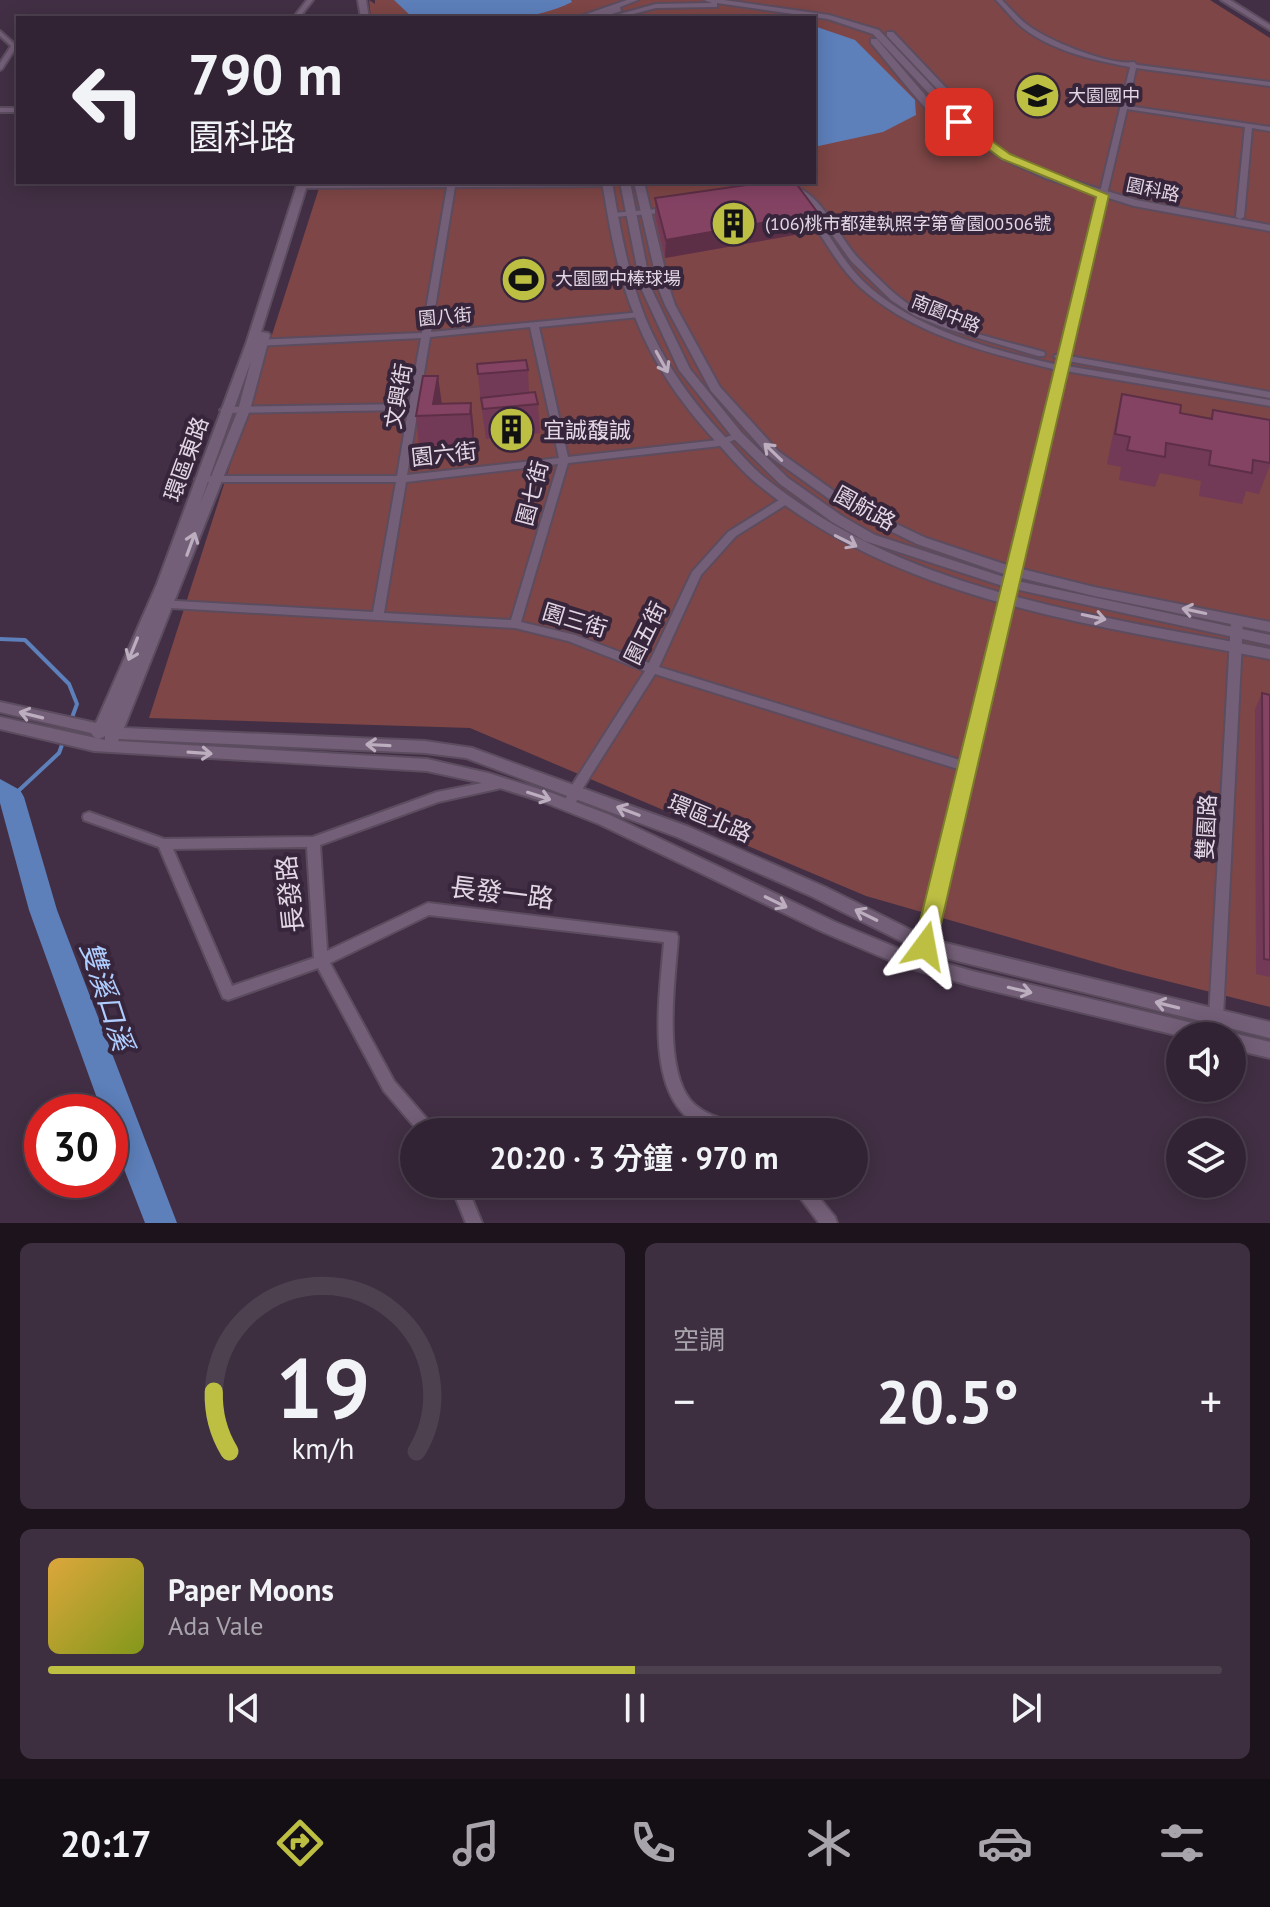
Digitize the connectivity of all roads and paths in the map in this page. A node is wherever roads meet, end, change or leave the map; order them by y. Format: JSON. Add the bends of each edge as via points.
{"nodes":[{"id":1,"x":310,"y":0,"type":"edge"},
{"id":2,"x":634,"y":0,"type":"edge"},
{"id":3,"x":677,"y":0,"type":"edge"},
{"id":4,"x":744,"y":0,"type":"edge"},
{"id":5,"x":999,"y":0,"type":"edge"},
{"id":6,"x":1225,"y":0,"type":"edge"},
{"id":7,"x":701,"y":1,"type":"edge"},
{"id":8,"x":298,"y":16,"type":"edge"},
{"id":9,"x":585,"y":16,"type":"edge"},
{"id":10,"x":600,"y":16,"type":"edge"},
{"id":11,"x":617,"y":16,"type":"edge"},
{"id":12,"x":795,"y":16,"type":"edge"},
{"id":13,"x":816,"y":19,"type":"edge"},
{"id":14,"x":1270,"y":28,"type":"edge"},
{"id":15,"x":0,"y":33,"type":"edge"},
{"id":16,"x":1134,"y":64,"type":"junction"},
{"id":17,"x":0,"y":68,"type":"edge"},
{"id":18,"x":1270,"y":84,"type":"edge"},
{"id":19,"x":1124,"y":107,"type":"junction"},
{"id":20,"x":1249,"y":126,"type":"junction"},
{"id":21,"x":1270,"y":129,"type":"edge"},
{"id":22,"x":307,"y":184,"type":"edge"},
{"id":23,"x":452,"y":184,"type":"edge"},
{"id":24,"x":607,"y":184,"type":"edge"},
{"id":25,"x":625,"y":184,"type":"edge"},
{"id":26,"x":639,"y":184,"type":"edge"},
{"id":27,"x":778,"y":191,"type":"edge"},
{"id":28,"x":1102,"y":196,"type":"junction"},
{"id":29,"x":675,"y":206,"type":"edge"},
{"id":30,"x":645,"y":211,"type":"junction"},
{"id":31,"x":630,"y":212,"type":"junction"},
{"id":32,"x":613,"y":213,"type":"junction"},
{"id":33,"x":1240,"y":217,"type":"junction"},
{"id":34,"x":1270,"y":225,"type":"edge"},
{"id":35,"x":1270,"y":235,"type":"edge"},
{"id":36,"x":639,"y":314,"type":"junction"},
{"id":37,"x":534,"y":325,"type":"junction"},
{"id":38,"x":427,"y":335,"type":"junction"},
{"id":39,"x":257,"y":343,"type":"junction"},
{"id":40,"x":1063,"y":362,"type":"junction"},
{"id":41,"x":1270,"y":395,"type":"edge"},
{"id":42,"x":1270,"y":403,"type":"edge"},
{"id":43,"x":413,"y":407,"type":"junction"},
{"id":44,"x":225,"y":410,"type":"junction"},
{"id":45,"x":244,"y":410,"type":"junction"},
{"id":46,"x":738,"y":436,"type":"junction"},
{"id":47,"x":720,"y":443,"type":"junction"},
{"id":48,"x":564,"y":461,"type":"junction"},
{"id":49,"x":216,"y":477,"type":"junction"},
{"id":50,"x":200,"y":479,"type":"junction"},
{"id":51,"x":402,"y":479,"type":"junction"},
{"id":52,"x":783,"y":502,"type":"junction"},
{"id":53,"x":1010,"y":585,"type":"junction"},
{"id":54,"x":160,"y":604,"type":"junction"},
{"id":55,"x":378,"y":615,"type":"junction"},
{"id":56,"x":515,"y":624,"type":"junction"},
{"id":57,"x":1270,"y":627,"type":"edge"},
{"id":58,"x":1237,"y":633,"type":"junction"},
{"id":59,"x":1270,"y":640,"type":"edge"},
{"id":60,"x":1270,"y":654,"type":"edge"},
{"id":61,"x":652,"y":669,"type":"junction"},
{"id":62,"x":0,"y":707,"type":"edge"},
{"id":63,"x":0,"y":723,"type":"edge"},
{"id":64,"x":67,"y":730,"type":"junction"},
{"id":65,"x":105,"y":738,"type":"junction"},
{"id":66,"x":967,"y":767,"type":"junction"},
{"id":67,"x":502,"y":784,"type":"junction"},
{"id":68,"x":572,"y":798,"type":"junction"},
{"id":69,"x":89,"y":817,"type":"dead end"},
{"id":70,"x":313,"y":842,"type":"junction"},
{"id":71,"x":164,"y":844,"type":"junction"},
{"id":72,"x":925,"y":946,"type":"junction"},
{"id":73,"x":321,"y":961,"type":"junction"},
{"id":74,"x":921,"y":965,"type":"junction"},
{"id":75,"x":1215,"y":1016,"type":"junction"},
{"id":76,"x":1215,"y":1022,"type":"edge"},
{"id":77,"x":1166,"y":1024,"type":"edge"},
{"id":78,"x":1270,"y":1030,"type":"edge"},
{"id":79,"x":1246,"y":1044,"type":"edge"},
{"id":80,"x":1270,"y":1050,"type":"edge"},
{"id":81,"x":417,"y":1118,"type":"edge"},
{"id":82,"x":704,"y":1118,"type":"edge"},
{"id":83,"x":464,"y":1198,"type":"edge"},
{"id":84,"x":809,"y":1198,"type":"edge"},
{"id":85,"x":474,"y":1223,"type":"edge"},
{"id":86,"x":829,"y":1223,"type":"edge"}],
"edges":[{"from":1,"to":8,"type":"street"},
{"from":2,"to":9,"type":"street"},
{"from":3,"to":10,"type":"street"},
{"from":4,"to":28,"type":"street","via":[[836,14],[881,28],[905,45],[992,140]]},
{"from":5,"to":16,"type":"street","via":[[1045,39]]},
{"from":6,"to":14,"type":"street"},
{"from":7,"to":11,"type":"street"},
{"from":7,"to":12,"type":"street"},
{"from":7,"to":28,"type":"street","name":"園科路","via":[[867,27],[885,39],[986,145],[1026,167]]},
{"from":13,"to":28,"type":"street","via":[[870,38],[952,132],[979,151],[1037,180]]},
{"from":15,"to":17,"type":"street","via":[[14,46]]},
{"from":16,"to":18,"type":"street"},
{"from":16,"to":19,"type":"street"},
{"from":19,"to":20,"type":"street"},
{"from":19,"to":28,"type":"street"},
{"from":20,"to":21,"type":"street"},
{"from":20,"to":33,"type":"street"},
{"from":22,"to":23,"type":"street"},
{"from":22,"to":39,"type":"street","name":"環區東路"},
{"from":23,"to":38,"type":"street","name":"文興街"},
{"from":24,"to":32,"type":"street"},
{"from":25,"to":31,"type":"street","name":"園航路"},
{"from":26,"to":30,"type":"street"},
{"from":27,"to":40,"type":"street","name":"南園中路","via":[[800,197],[856,278],[911,320],[1020,358]]},
{"from":28,"to":33,"type":"street"},
{"from":28,"to":34,"type":"street","name":"園科路"},
{"from":28,"to":35,"type":"street"},
{"from":28,"to":40,"type":"street"},
{"from":29,"to":30,"type":"street"},
{"from":30,"to":31,"type":"street"},
{"from":53,"to":30,"type":"street","one_way":true,"via":[[875,524],[825,495],[761,441],[731,408],[678,324],[662,284]]},
{"from":31,"to":32,"type":"street"},
{"from":31,"to":46,"type":"street","name":"園航路","via":[[646,288],[662,325],[685,370]]},
{"from":32,"to":36,"type":"street"},
{"from":33,"to":34,"type":"street"},
{"from":36,"to":37,"type":"street","name":"園八街"},
{"from":36,"to":47,"type":"street","one_way":true,"via":[[661,361]]},
{"from":37,"to":38,"type":"street","name":"園八街"},
{"from":37,"to":48,"type":"street","name":"園七街"},
{"from":38,"to":39,"type":"street","name":"園八街"},
{"from":38,"to":43,"type":"street","name":"文興街"},
{"from":39,"to":44,"type":"street","name":"環區東路"},
{"from":39,"to":45,"type":"street","name":"環區東路"},
{"from":40,"to":41,"type":"street","name":"南園中路"},
{"from":40,"to":42,"type":"street","name":"南園中路"},
{"from":40,"to":53,"type":"street"},
{"from":43,"to":45,"type":"street"},
{"from":43,"to":51,"type":"street","name":"文興街"},
{"from":44,"to":45,"type":"street"},
{"from":44,"to":50,"type":"street","name":"環區東路"},
{"from":45,"to":49,"type":"street","name":"環區東路"},
{"from":46,"to":47,"type":"street","name":"園六街"},
{"from":46,"to":53,"type":"street","name":"園航路","via":[[784,481],[870,538]]},
{"from":47,"to":48,"type":"street","name":"園六街"},
{"from":47,"to":52,"type":"street"},
{"from":48,"to":51,"type":"street","name":"園六街"},
{"from":48,"to":56,"type":"street","name":"園七街"},
{"from":49,"to":50,"type":"street","name":"園六街"},
{"from":49,"to":51,"type":"street","name":"園六街"},
{"from":54,"to":49,"type":"street","name":"環區東路","one_way":true},
{"from":50,"to":54,"type":"street","name":"環區東路"},
{"from":51,"to":55,"type":"street","name":"文興街"},
{"from":52,"to":53,"type":"street","one_way":true,"via":[[835,535],[903,567]]},
{"from":52,"to":61,"type":"street","name":"園五街","via":[[732,534],[696,574]]},
{"from":53,"to":58,"type":"street"},
{"from":58,"to":53,"type":"street","one_way":true},
{"from":53,"to":66,"type":"street"},
{"from":54,"to":55,"type":"street","name":"園三街"},
{"from":54,"to":65,"type":"street","name":"環區東路"},
{"from":55,"to":56,"type":"street","name":"園三街"},
{"from":56,"to":61,"type":"street","name":"園三街","via":[[571,638]]},
{"from":57,"to":58,"type":"street"},
{"from":58,"to":59,"type":"street"},
{"from":58,"to":60,"type":"street"},
{"from":58,"to":75,"type":"street","name":"雙園路"},
{"from":61,"to":66,"type":"street","name":"園三街"},
{"from":61,"to":68,"type":"street","name":"園五街"},
{"from":64,"to":62,"type":"street","one_way":true},
{"from":63,"to":64,"type":"street"},
{"from":64,"to":65,"type":"street"},
{"from":65,"to":67,"type":"street","name":"環區北路","one_way":true,"via":[[427,765]]},
{"from":68,"to":65,"type":"street","name":"環區北路","one_way":true,"via":[[453,751]]},
{"from":66,"to":72,"type":"street"},
{"from":67,"to":68,"type":"street","name":"環區北路","one_way":true},
{"from":67,"to":70,"type":"street","via":[[437,797]]},
{"from":72,"to":68,"type":"street","name":"環區北路","one_way":true,"via":[[766,868]]},
{"from":68,"to":74,"type":"street","name":"環區北路","one_way":true,"via":[[779,904]]},
{"from":69,"to":71,"type":"street","name":"長發路"},
{"from":70,"to":71,"type":"street","name":"長發路"},
{"from":70,"to":73,"type":"street","name":"長發路"},
{"from":71,"to":73,"type":"street","name":"長發一路","via":[[228,994]]},
{"from":72,"to":74,"type":"street"},
{"from":75,"to":72,"type":"street","name":"環區北路","one_way":true},
{"from":73,"to":81,"type":"street","name":"長發路","via":[[389,1086]]},
{"from":73,"to":82,"type":"street","name":"長發一路","via":[[428,909],[671,937],[667,1057],[685,1106]]},
{"from":74,"to":77,"type":"street","name":"環區北路","one_way":true},
{"from":75,"to":76,"type":"street","name":"雙園路"},
{"from":75,"to":78,"type":"street","name":"環區北路"},
{"from":79,"to":80,"type":"street"},
{"from":83,"to":85,"type":"street"},
{"from":84,"to":86,"type":"street"}]}
